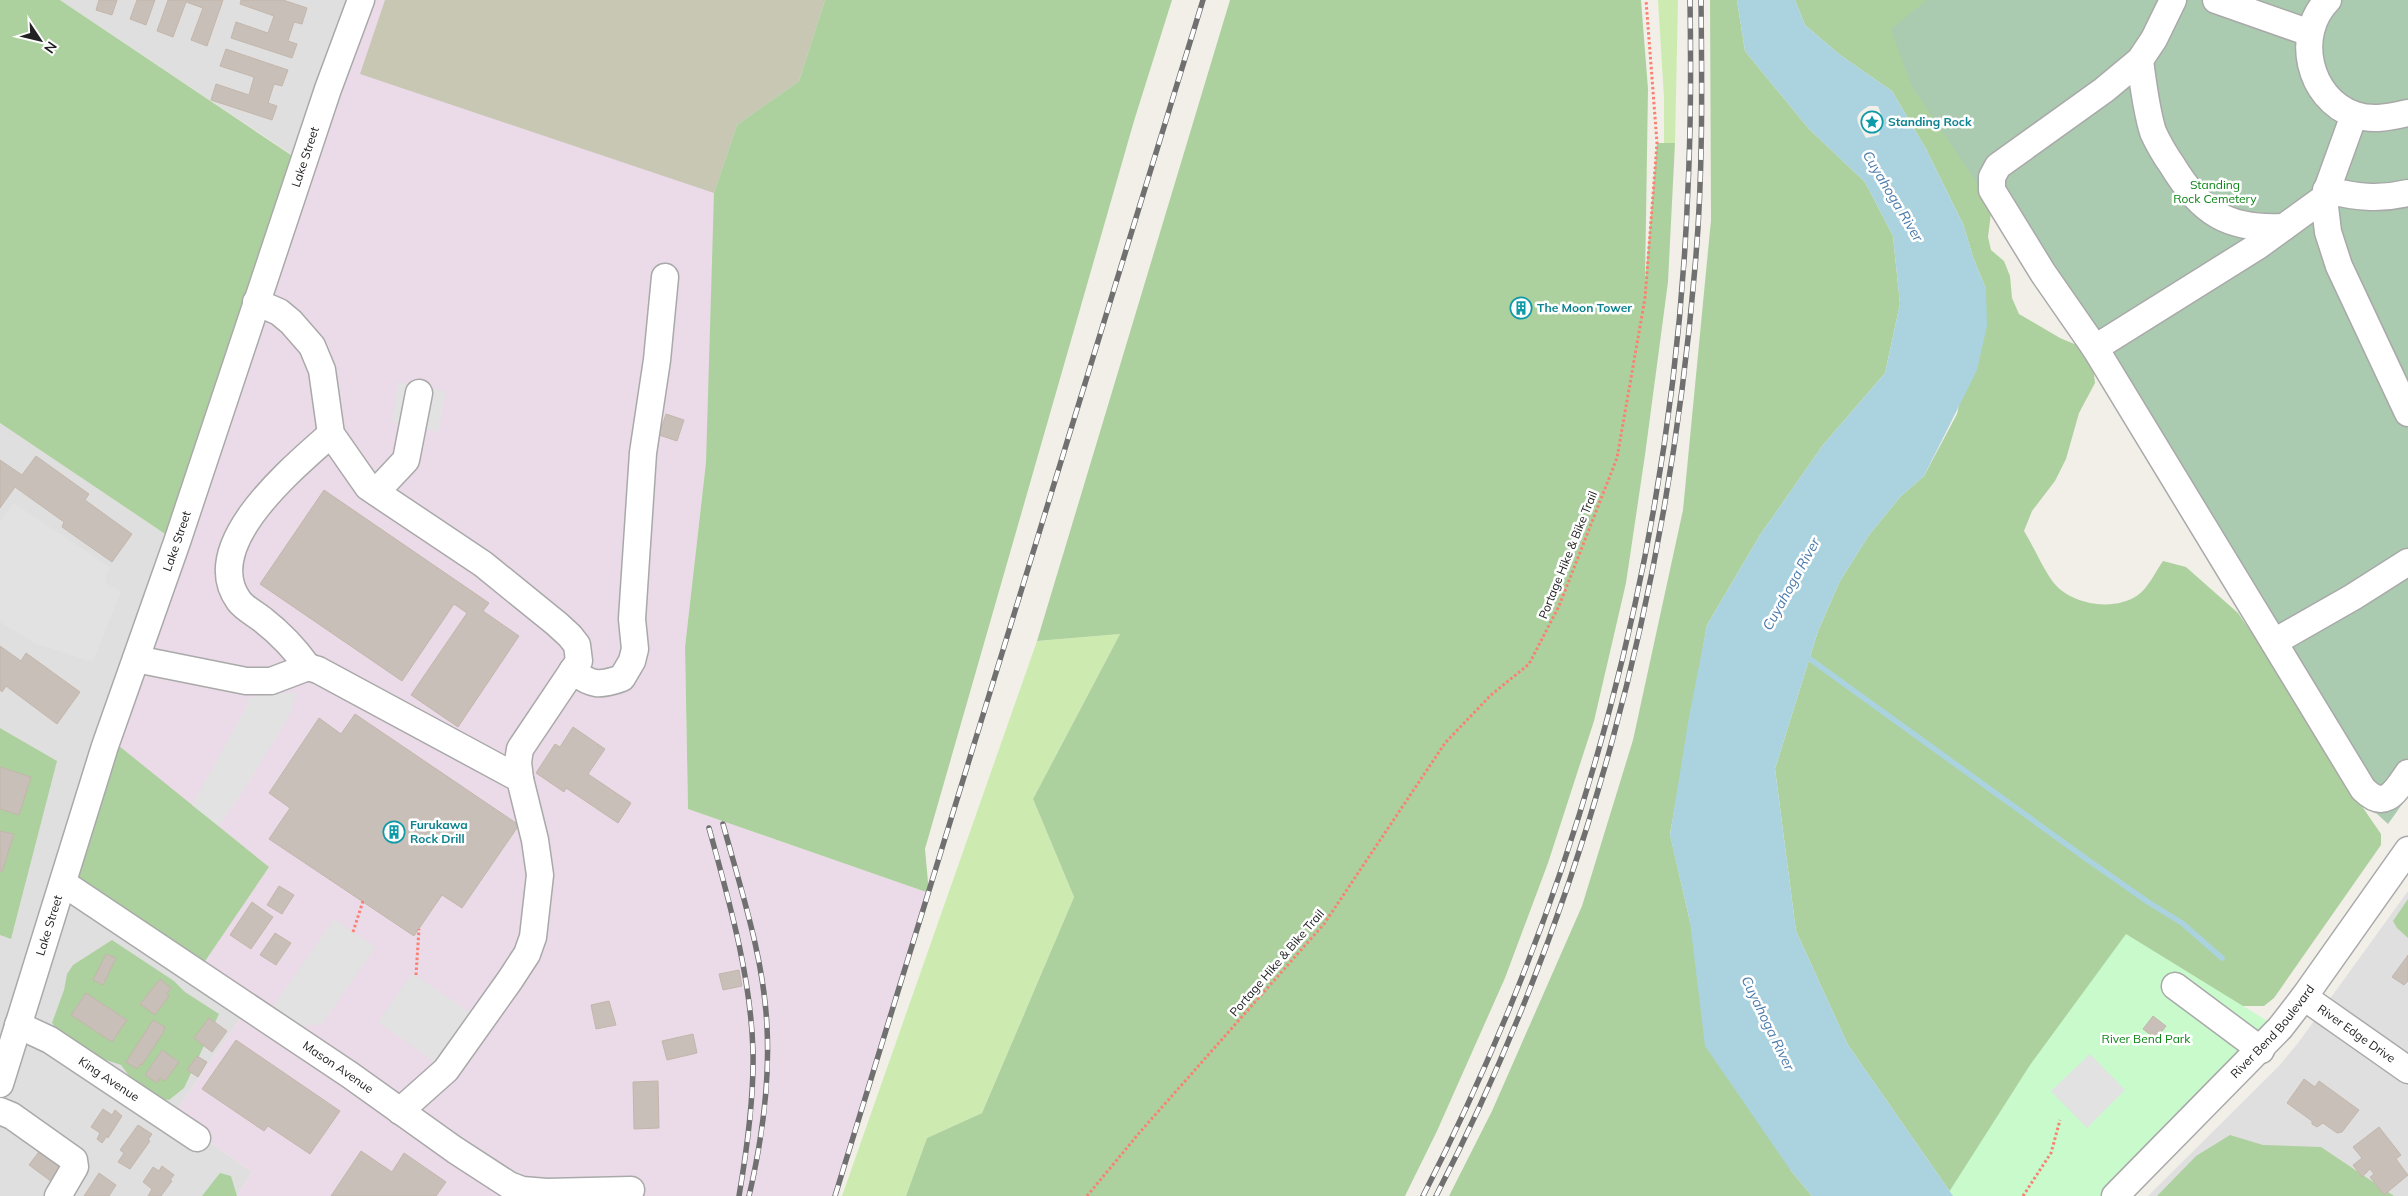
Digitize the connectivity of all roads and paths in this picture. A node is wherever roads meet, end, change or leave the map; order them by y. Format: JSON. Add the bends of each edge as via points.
{"nodes":[{"id":1,"x":361,"y":0,"type":"edge"},
{"id":2,"x":1646,"y":0,"type":"edge"},
{"id":3,"x":2173,"y":0,"type":"edge"},
{"id":4,"x":2328,"y":0,"type":"edge"},
{"id":5,"x":2230,"y":2,"type":"edge"},
{"id":6,"x":2310,"y":33,"type":"junction"},
{"id":7,"x":2140,"y":60,"type":"junction"},
{"id":8,"x":2408,"y":113,"type":"edge"},
{"id":9,"x":2354,"y":115,"type":"junction"},
{"id":10,"x":2408,"y":193,"type":"edge"},
{"id":11,"x":2325,"y":194,"type":"junction"},
{"id":12,"x":2284,"y":227,"type":"junction"},
{"id":13,"x":665,"y":277,"type":"dead end"},
{"id":14,"x":256,"y":302,"type":"junction"},
{"id":15,"x":2095,"y":348,"type":"junction"},
{"id":16,"x":419,"y":393,"type":"dead end"},
{"id":17,"x":2405,"y":401,"type":"edge"},
{"id":18,"x":331,"y":434,"type":"junction"},
{"id":19,"x":376,"y":492,"type":"junction"},
{"id":20,"x":2408,"y":562,"type":"edge"},
{"id":21,"x":2274,"y":642,"type":"junction"},
{"id":22,"x":136,"y":659,"type":"junction"},
{"id":23,"x":308,"y":667,"type":"junction"},
{"id":24,"x":572,"y":671,"type":"junction"},
{"id":25,"x":2408,"y":773,"type":"edge"},
{"id":26,"x":520,"y":779,"type":"junction"},
{"id":27,"x":2408,"y":850,"type":"edge"},
{"id":28,"x":63,"y":883,"type":"junction"},
{"id":29,"x":363,"y":902,"type":"dead end"},
{"id":30,"x":419,"y":929,"type":"dead end"},
{"id":31,"x":353,"y":932,"type":"dead end"},
{"id":32,"x":416,"y":975,"type":"dead end"},
{"id":33,"x":2175,"y":986,"type":"dead end"},
{"id":34,"x":2304,"y":997,"type":"junction"},
{"id":35,"x":18,"y":1025,"type":"junction"},
{"id":36,"x":2260,"y":1050,"type":"junction"},
{"id":37,"x":2408,"y":1070,"type":"edge"},
{"id":38,"x":0,"y":1084,"type":"edge"},
{"id":39,"x":0,"y":1111,"type":"edge"},
{"id":40,"x":400,"y":1111,"type":"junction"},
{"id":41,"x":2060,"y":1120,"type":"dead end"},
{"id":42,"x":197,"y":1138,"type":"dead end"},
{"id":43,"x":631,"y":1190,"type":"dead end"},
{"id":44,"x":58,"y":1196,"type":"edge"},
{"id":45,"x":1087,"y":1196,"type":"edge"},
{"id":46,"x":2023,"y":1196,"type":"edge"},
{"id":47,"x":2115,"y":1196,"type":"edge"}],
"edges":[{"from":1,"to":14,"type":"street","name":"Lake Street"},
{"from":2,"to":45,"type":"path","name":"Portage Hike & Bike Trail","via":[[1657,144],[1645,298],[1617,458],[1559,606],[1529,664],[1491,695],[1445,742],[1324,924]]},
{"from":3,"to":7,"type":"street","via":[[2154,40]]},
{"from":4,"to":6,"type":"street"},
{"from":5,"to":6,"type":"street"},
{"from":6,"to":9,"type":"street","via":[[2309,58],[2317,82],[2333,102]]},
{"from":7,"to":12,"type":"street","via":[[2154,132],[2185,187],[2205,208],[2230,222],[2259,228]]},
{"from":7,"to":15,"type":"street","via":[[2104,90],[1998,166],[1992,178],[1992,190],[2043,273]]},
{"from":8,"to":9,"type":"street","via":[[2382,119]]},
{"from":9,"to":11,"type":"street"},
{"from":10,"to":11,"type":"street","via":[[2388,198]]},
{"from":11,"to":12,"type":"street"},
{"from":11,"to":17,"type":"street","via":[[2328,232],[2339,266]]},
{"from":12,"to":15,"type":"street"},
{"from":13,"to":24,"type":"street","via":[[643,453],[632,620],[635,649],[622,678],[603,685],[584,680]]},
{"from":14,"to":18,"type":"street","via":[[291,322],[312,346],[322,370]]},
{"from":14,"to":22,"type":"street","name":"Lake Street"},
{"from":15,"to":21,"type":"street"},
{"from":16,"to":19,"type":"street","via":[[406,460]]},
{"from":18,"to":19,"type":"street","via":[[362,479]]},
{"from":18,"to":23,"type":"street","via":[[248,518],[230,560],[232,591],[241,603],[292,645]]},
{"from":19,"to":24,"type":"street","via":[[482,564],[570,636],[577,645],[579,660]]},
{"from":20,"to":21,"type":"street"},
{"from":21,"to":25,"type":"street","via":[[2367,794],[2380,800],[2388,797]]},
{"from":22,"to":23,"type":"street","via":[[246,681],[270,681]]},
{"from":22,"to":28,"type":"street","name":"Lake Street"},
{"from":23,"to":26,"type":"street"},
{"from":24,"to":26,"type":"street","via":[[520,748]]},
{"from":26,"to":40,"type":"street","via":[[540,875],[534,937],[510,980],[446,1070]]},
{"from":27,"to":34,"type":"street","name":"River Bend Boulevard"},
{"from":28,"to":35,"type":"street","name":"Lake Street"},
{"from":28,"to":40,"type":"street","name":"Mason Avenue"},
{"from":29,"to":31,"type":"path"},
{"from":30,"to":32,"type":"path"},
{"from":33,"to":36,"type":"street"},
{"from":34,"to":36,"type":"street","name":"River Bend Boulevard"},
{"from":34,"to":37,"type":"street","name":"River Edge Drive"},
{"from":35,"to":38,"type":"street","name":"Lake Street"},
{"from":35,"to":42,"type":"street","name":"King Avenue","via":[[50,1040]]},
{"from":36,"to":47,"type":"street","name":"River Bend Boulevard"},
{"from":39,"to":44,"type":"street","via":[[74,1160],[74,1167]]},
{"from":40,"to":43,"type":"street","name":"Mason Avenue","via":[[509,1185],[522,1190]]},
{"from":41,"to":46,"type":"path","via":[[2051,1154]]}]}
